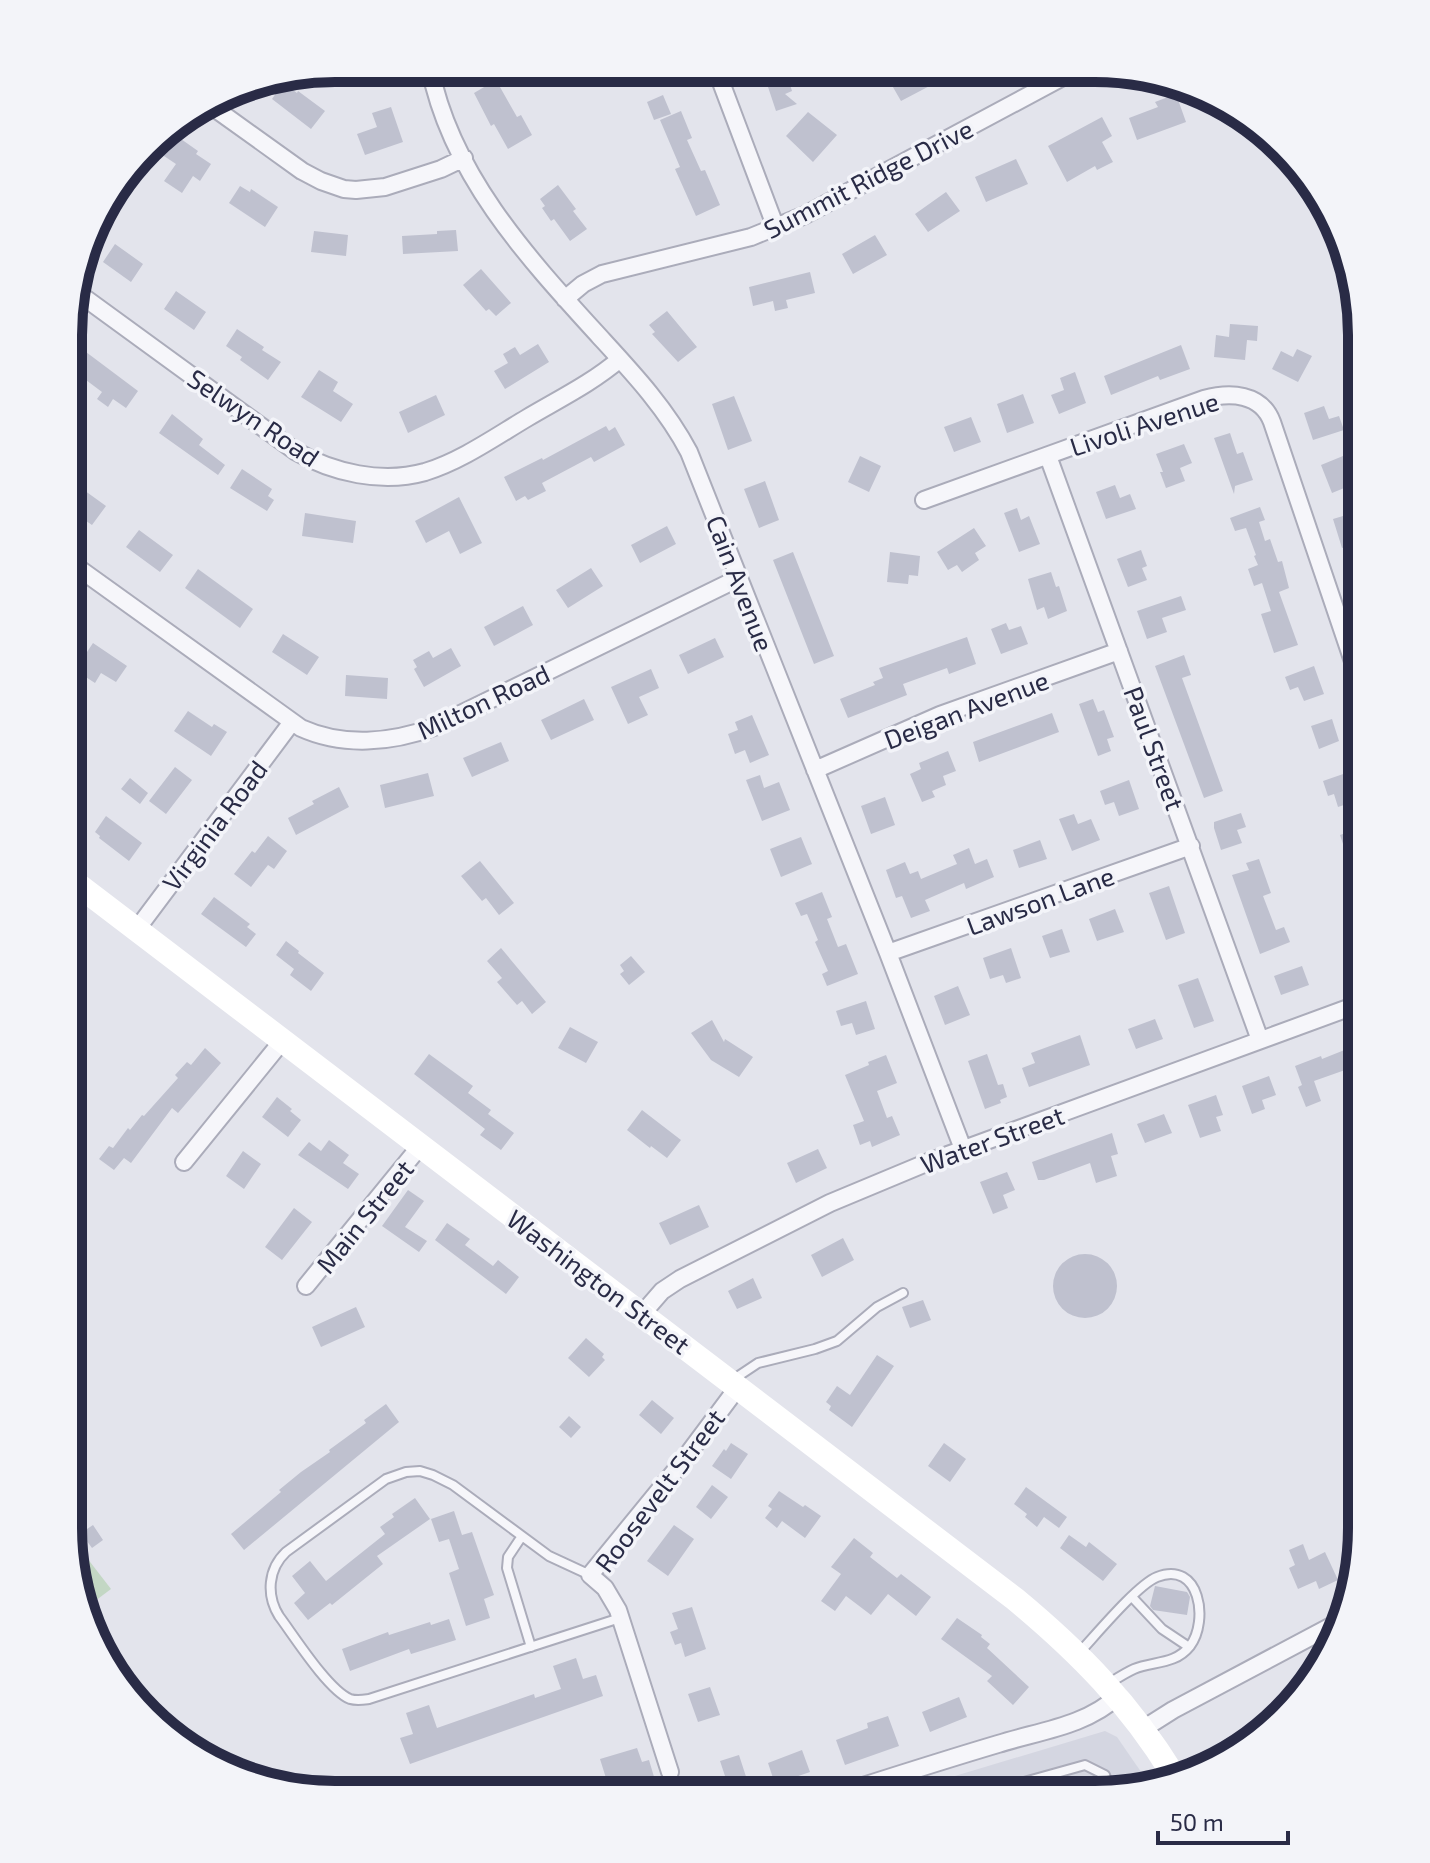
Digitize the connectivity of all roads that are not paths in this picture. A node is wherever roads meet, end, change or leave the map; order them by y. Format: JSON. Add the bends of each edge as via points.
{"nodes":[{"id":1,"x":434,"y":82,"type":"edge"},
{"id":2,"x":721,"y":82,"type":"edge"},
{"id":3,"x":1054,"y":82,"type":"edge"},
{"id":4,"x":218,"y":111,"type":"edge"},
{"id":5,"x":464,"y":158,"type":"junction"},
{"id":6,"x":776,"y":228,"type":"junction"},
{"id":7,"x":85,"y":298,"type":"edge"},
{"id":8,"x":565,"y":299,"type":"junction"},
{"id":9,"x":620,"y":359,"type":"junction"},
{"id":10,"x":1048,"y":456,"type":"junction"},
{"id":11,"x":924,"y":500,"type":"dead end"},
{"id":12,"x":82,"y":571,"type":"edge"},
{"id":13,"x":739,"y":578,"type":"junction"},
{"id":14,"x":1348,"y":646,"type":"edge"},
{"id":15,"x":1119,"y":651,"type":"junction"},
{"id":16,"x":292,"y":722,"type":"junction"},
{"id":17,"x":815,"y":770,"type":"junction"},
{"id":18,"x":1191,"y":846,"type":"junction"},
{"id":19,"x":82,"y":888,"type":"edge"},
{"id":20,"x":137,"y":929,"type":"junction"},
{"id":21,"x":888,"y":953,"type":"junction"},
{"id":22,"x":1347,"y":1008,"type":"edge"},
{"id":23,"x":283,"y":1040,"type":"junction"},
{"id":24,"x":1260,"y":1040,"type":"junction"},
{"id":25,"x":421,"y":1145,"type":"junction"},
{"id":26,"x":963,"y":1149,"type":"junction"},
{"id":27,"x":184,"y":1162,"type":"dead end"},
{"id":28,"x":306,"y":1286,"type":"dead end"},
{"id":29,"x":903,"y":1293,"type":"dead end"},
{"id":30,"x":642,"y":1314,"type":"junction"},
{"id":31,"x":734,"y":1384,"type":"junction"},
{"id":32,"x":522,"y":1536,"type":"junction"},
{"id":33,"x":590,"y":1575,"type":"junction"},
{"id":34,"x":1132,"y":1597,"type":"junction"},
{"id":35,"x":621,"y":1618,"type":"junction"},
{"id":36,"x":1327,"y":1628,"type":"edge"},
{"id":37,"x":531,"y":1647,"type":"junction"},
{"id":38,"x":1189,"y":1647,"type":"junction"},
{"id":39,"x":1078,"y":1654,"type":"junction"},
{"id":40,"x":1112,"y":1690,"type":"junction"},
{"id":41,"x":1143,"y":1729,"type":"junction"},
{"id":42,"x":1170,"y":1770,"type":"edge"},
{"id":43,"x":670,"y":1772,"type":"dead end"},
{"id":44,"x":1107,"y":1780,"type":"edge"},
{"id":45,"x":901,"y":1781,"type":"edge"},
{"id":46,"x":1028,"y":1781,"type":"edge"}],
"edges":[{"from":1,"to":5,"type":"street","name":"Cain Avenue"},
{"from":2,"to":6,"type":"street"},
{"from":3,"to":6,"type":"street","name":"Summit Ridge Drive"},
{"from":4,"to":5,"type":"street","via":[[302,171],[344,189],[399,183]]},
{"from":5,"to":8,"type":"street","name":"Cain Avenue","via":[[506,228]]},
{"from":6,"to":8,"type":"street","name":"Summit Ridge Drive","via":[[602,274]]},
{"from":7,"to":9,"type":"street","name":"Selwyn Road","via":[[295,451],[360,474],[408,475],[439,466],[593,380]]},
{"from":8,"to":9,"type":"street","name":"Cain Avenue"},
{"from":9,"to":13,"type":"street","name":"Cain Avenue","via":[[682,439]]},
{"from":10,"to":11,"type":"street","name":"Livoli Avenue"},
{"from":10,"to":14,"type":"street","name":"Livoli Avenue","via":[[1214,396],[1246,397],[1263,406]]},
{"from":10,"to":15,"type":"street","name":"Paul Street"},
{"from":12,"to":16,"type":"street","name":"Milton Road"},
{"from":13,"to":16,"type":"street","name":"Milton Road","via":[[420,732],[348,740],[310,732]]},
{"from":13,"to":17,"type":"street","name":"Cain Avenue"},
{"from":15,"to":17,"type":"street","name":"Deigan Avenue","via":[[940,715]]},
{"from":15,"to":18,"type":"street","name":"Paul Street"},
{"from":16,"to":20,"type":"street","name":"Virginia Road"},
{"from":17,"to":21,"type":"street","name":"Cain Avenue"},
{"from":18,"to":21,"type":"street","name":"Lawson Lane"},
{"from":18,"to":24,"type":"street","name":"Paul Street"},
{"from":19,"to":20,"type":"main road","name":"Washington Street"},
{"from":20,"to":23,"type":"main road","name":"Washington Street"},
{"from":21,"to":26,"type":"street","name":"Cain Avenue"},
{"from":22,"to":24,"type":"street","name":"Water Street"},
{"from":23,"to":25,"type":"main road","name":"Washington Street"},
{"from":23,"to":27,"type":"street"},
{"from":24,"to":26,"type":"street","name":"Water Street"},
{"from":25,"to":28,"type":"street","name":"Main Street"},
{"from":25,"to":30,"type":"main road","name":"Washington Street"},
{"from":26,"to":30,"type":"street","name":"Water Street","via":[[848,1195],[680,1279]]},
{"from":29,"to":31,"type":"lane","via":[[837,1341],[758,1363]]},
{"from":30,"to":31,"type":"main road","name":"Washington Street"},
{"from":31,"to":33,"type":"street","name":"Roosevelt Street","via":[[679,1466]]},
{"from":31,"to":39,"type":"main road","name":"Washington Street","via":[[995,1583]]},
{"from":32,"to":33,"type":"lane"},
{"from":32,"to":37,"type":"lane","via":[[507,1568]]},
{"from":32,"to":37,"type":"lane","via":[[453,1485],[427,1472],[406,1472],[386,1479],[286,1552],[273,1568],[271,1593],[279,1616],[328,1681],[355,1700]]},
{"from":33,"to":35,"type":"street","name":"Roosevelt Street","via":[[610,1594]]},
{"from":34,"to":38,"type":"lane","via":[[1162,1629]]},
{"from":34,"to":38,"type":"lane","via":[[1155,1578],[1170,1574],[1190,1582],[1200,1616]]},
{"from":34,"to":39,"type":"lane"},
{"from":35,"to":37,"type":"lane"},
{"from":35,"to":43,"type":"street","name":"Roosevelt Street"},
{"from":36,"to":41,"type":"street"},
{"from":38,"to":40,"type":"lane","via":[[1174,1659],[1136,1668]]},
{"from":39,"to":40,"type":"main road","name":"Washington Street"},
{"from":40,"to":41,"type":"main road","name":"Washington Street"},
{"from":40,"to":45,"type":"street","via":[[1103,1709],[1077,1721]]},
{"from":41,"to":42,"type":"main road","name":"Washington Street"},
{"from":44,"to":46,"type":"lane","via":[[1085,1765]]}]}
